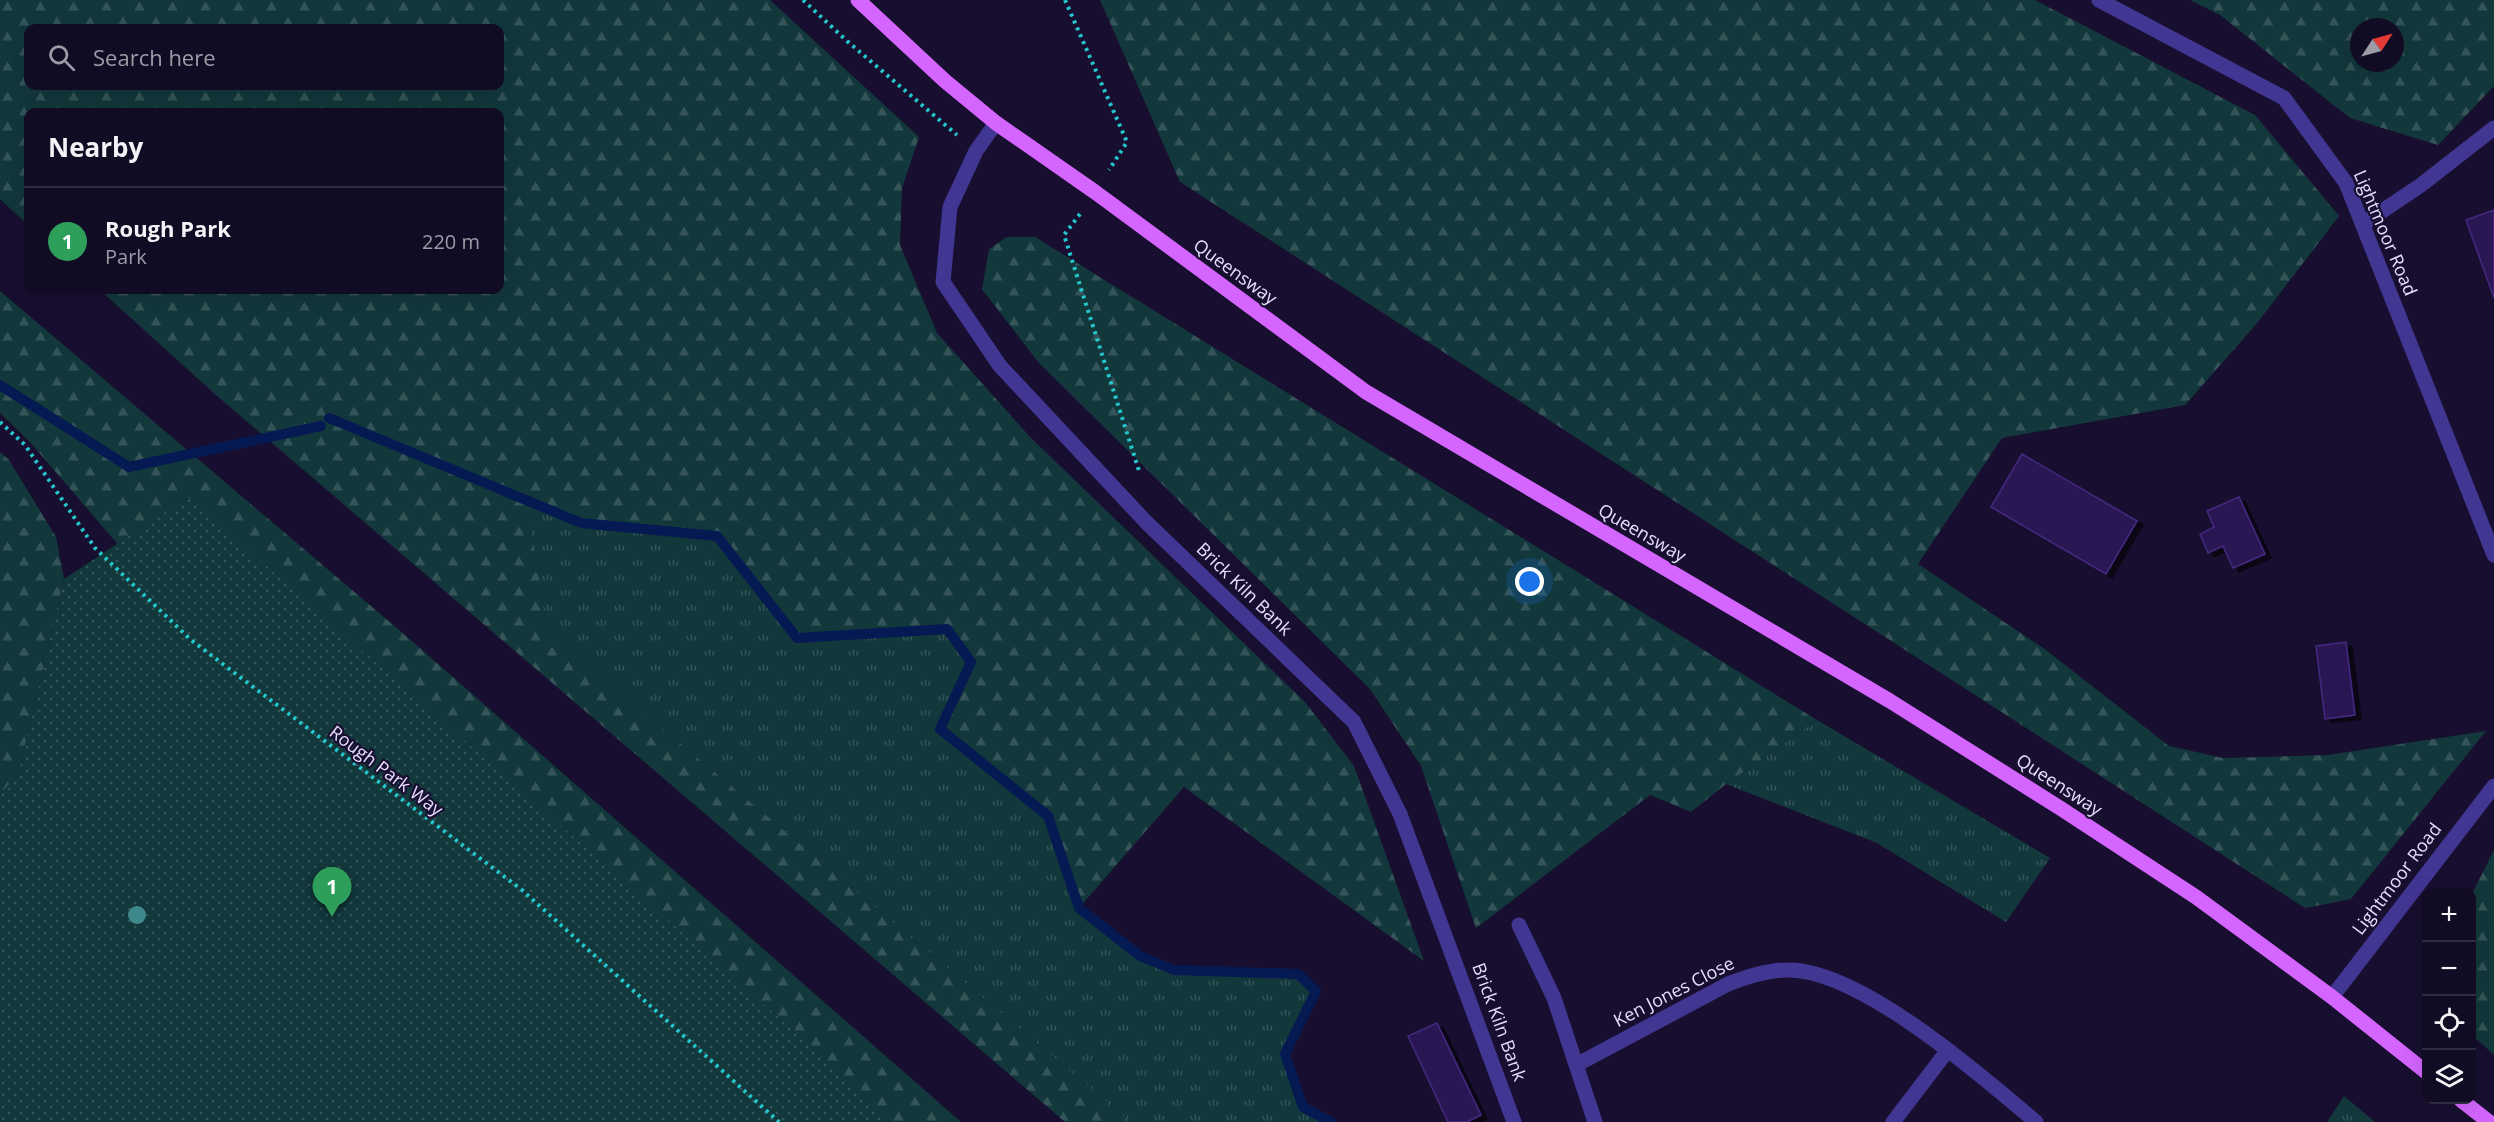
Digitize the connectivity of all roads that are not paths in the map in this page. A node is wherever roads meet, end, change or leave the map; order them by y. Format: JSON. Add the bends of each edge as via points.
{"nodes":[{"id":1,"x":858,"y":0,"type":"edge"},
{"id":2,"x":2099,"y":0,"type":"edge"},
{"id":3,"x":996,"y":123,"type":"junction"},
{"id":4,"x":2494,"y":128,"type":"edge"},
{"id":5,"x":2363,"y":224,"type":"junction"},
{"id":6,"x":2494,"y":555,"type":"edge"},
{"id":7,"x":2494,"y":786,"type":"edge"},
{"id":8,"x":1519,"y":925,"type":"dead end"},
{"id":9,"x":2332,"y":997,"type":"junction"},
{"id":10,"x":1948,"y":1050,"type":"junction"},
{"id":11,"x":1576,"y":1065,"type":"junction"},
{"id":12,"x":2422,"y":1068,"type":"edge"},
{"id":13,"x":2466,"y":1104,"type":"edge"},
{"id":14,"x":1514,"y":1122,"type":"edge"},
{"id":15,"x":1595,"y":1122,"type":"edge"},
{"id":16,"x":1893,"y":1122,"type":"edge"},
{"id":17,"x":2036,"y":1122,"type":"edge"},
{"id":18,"x":2489,"y":1122,"type":"edge"}],
"edges":[{"from":1,"to":3,"type":"main road","name":"Queensway"},
{"from":2,"to":5,"type":"street","name":"Lightmoor Road","via":[[2284,98],[2346,183]]},
{"from":3,"to":9,"type":"main road","name":"Queensway","via":[[1366,392],[1910,714],[2196,897]]},
{"from":3,"to":14,"type":"street","name":"Brick Kiln Bank","via":[[976,151],[950,207],[943,282],[1000,366],[1146,522],[1354,722],[1400,814]]},
{"from":4,"to":5,"type":"street"},
{"from":5,"to":6,"type":"street","name":"Lightmoor Road"},
{"from":7,"to":9,"type":"street","name":"Lightmoor Road"},
{"from":8,"to":11,"type":"street","via":[[1554,998]]},
{"from":9,"to":12,"type":"main road","name":"Queensway"},
{"from":10,"to":11,"type":"street","name":"Ken Jones Close","via":[[1929,1034],[1853,989],[1815,973],[1786,970],[1728,984]]},
{"from":10,"to":16,"type":"street"},
{"from":10,"to":17,"type":"street","name":"Ken Jones Close"},
{"from":11,"to":15,"type":"street"},
{"from":13,"to":18,"type":"main road"}]}
